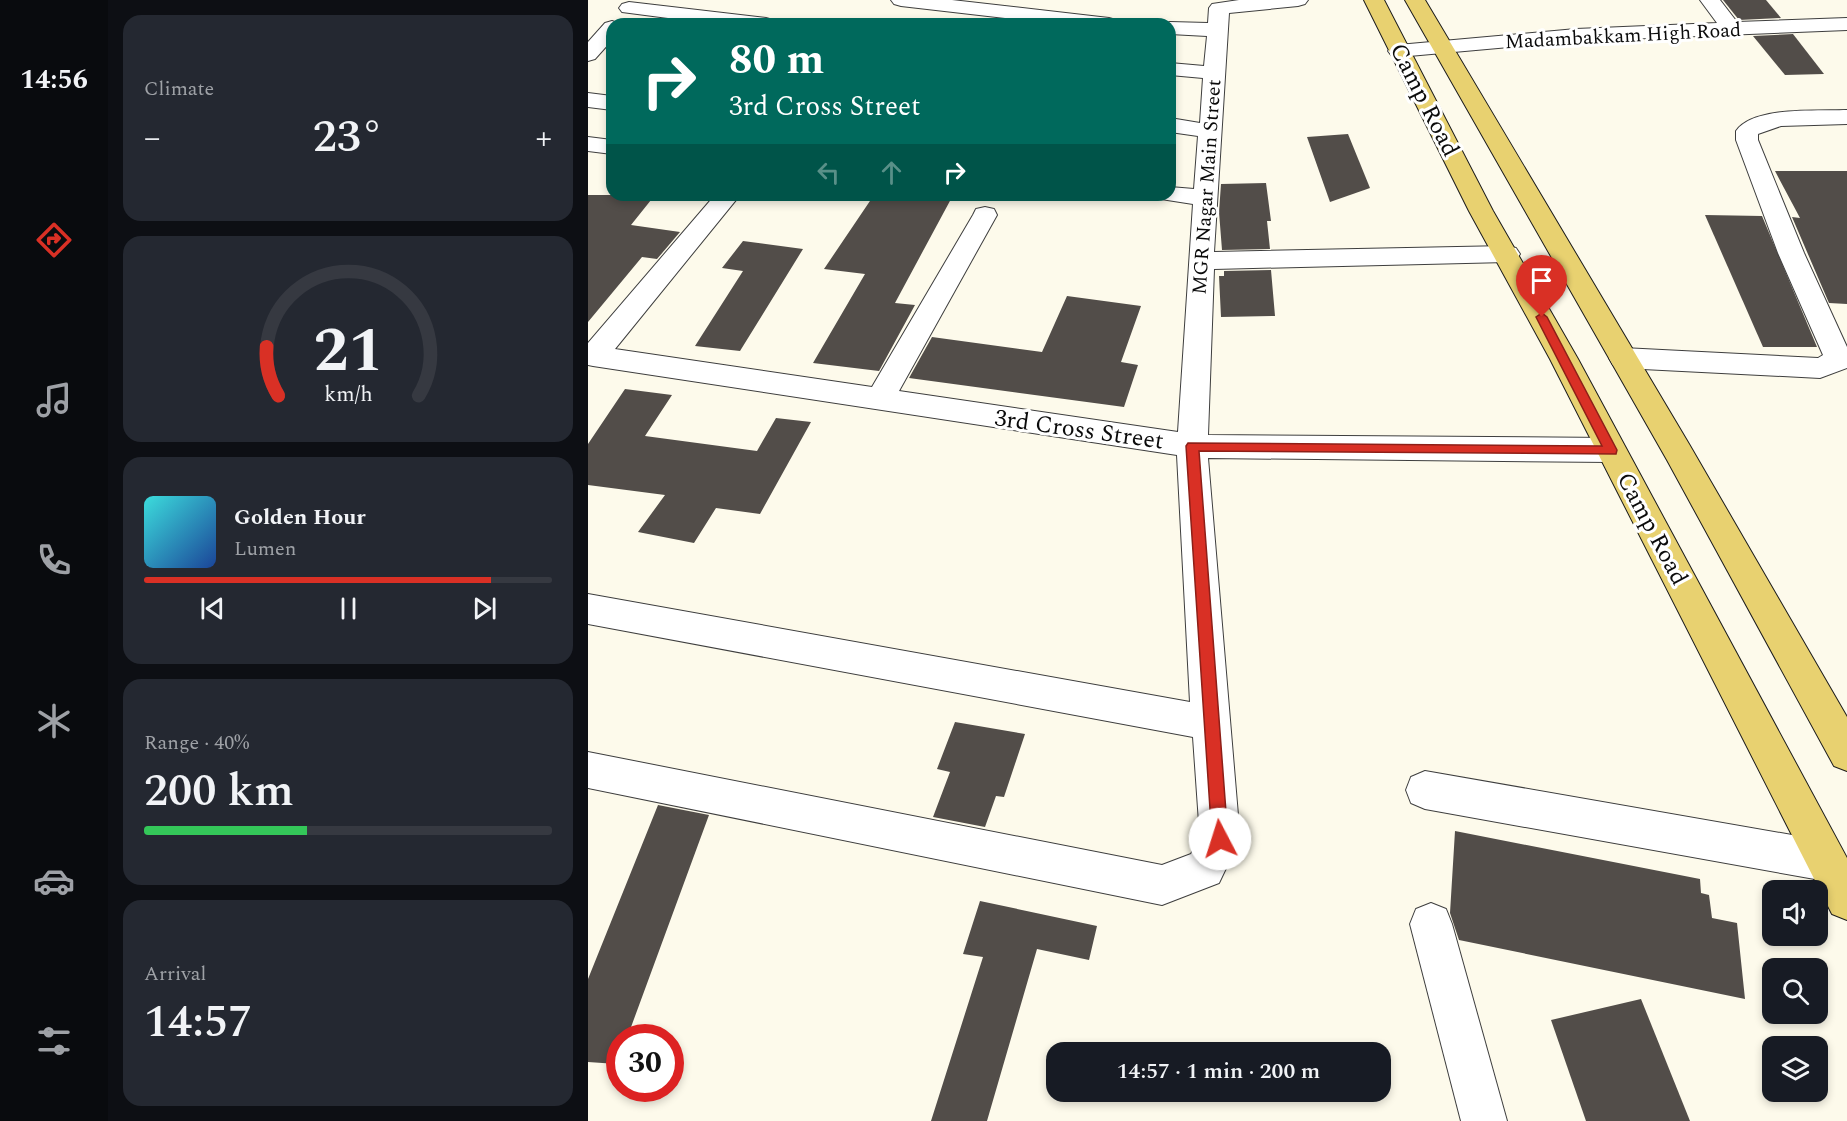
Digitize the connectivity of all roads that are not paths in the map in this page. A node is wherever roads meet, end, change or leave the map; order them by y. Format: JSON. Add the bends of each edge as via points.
{"nodes":[{"id":1,"x":901,"y":0,"type":"edge"},
{"id":2,"x":1299,"y":0,"type":"edge"},
{"id":3,"x":1374,"y":0,"type":"edge"},
{"id":4,"x":1415,"y":0,"type":"edge"},
{"id":5,"x":1710,"y":0,"type":"edge"},
{"id":6,"x":632,"y":4,"type":"edge"},
{"id":7,"x":620,"y":18,"type":"edge"},
{"id":8,"x":726,"y":18,"type":"edge"},
{"id":9,"x":1057,"y":18,"type":"edge"},
{"id":10,"x":1847,"y":24,"type":"edge"},
{"id":11,"x":1176,"y":28,"type":"edge"},
{"id":12,"x":1218,"y":30,"type":"junction"},
{"id":13,"x":1731,"y":30,"type":"junction"},
{"id":14,"x":606,"y":34,"type":"edge"},
{"id":15,"x":1441,"y":48,"type":"junction"},
{"id":16,"x":1398,"y":51,"type":"junction"},
{"id":17,"x":588,"y":55,"type":"edge"},
{"id":18,"x":606,"y":56,"type":"edge"},
{"id":19,"x":1176,"y":70,"type":"edge"},
{"id":20,"x":1215,"y":73,"type":"junction"},
{"id":21,"x":588,"y":100,"type":"edge"},
{"id":22,"x":606,"y":102,"type":"edge"},
{"id":23,"x":1847,"y":117,"type":"edge"},
{"id":24,"x":1176,"y":126,"type":"edge"},
{"id":25,"x":1211,"y":131,"type":"junction"},
{"id":26,"x":588,"y":144,"type":"edge"},
{"id":27,"x":606,"y":146,"type":"edge"},
{"id":28,"x":1176,"y":195,"type":"edge"},
{"id":29,"x":1207,"y":198,"type":"junction"},
{"id":30,"x":723,"y":201,"type":"edge"},
{"id":31,"x":985,"y":215,"type":"dead end"},
{"id":32,"x":1507,"y":254,"type":"junction"},
{"id":33,"x":1201,"y":261,"type":"junction"},
{"id":34,"x":591,"y":355,"type":"edge"},
{"id":35,"x":1623,"y":358,"type":"junction"},
{"id":36,"x":879,"y":400,"type":"junction"},
{"id":37,"x":1192,"y":446,"type":"junction"},
{"id":38,"x":1611,"y":450,"type":"junction"},
{"id":39,"x":588,"y":609,"type":"edge"},
{"id":40,"x":1210,"y":723,"type":"junction"},
{"id":41,"x":1847,"y":753,"type":"edge"},
{"id":42,"x":588,"y":770,"type":"edge"},
{"id":43,"x":1425,"y":790,"type":"dead end"},
{"id":44,"x":1826,"y":861,"type":"junction"},
{"id":45,"x":1847,"y":899,"type":"edge"},
{"id":46,"x":1431,"y":924,"type":"dead end"},
{"id":47,"x":1484,"y":1121,"type":"edge"}],
"edges":[{"from":1,"to":9,"type":"street"},
{"from":2,"to":12,"type":"street","name":"MGR Nagar Main Street","via":[[1219,8]]},
{"from":3,"to":16,"type":"main road","name":"Camp Road"},
{"from":4,"to":15,"type":"main road","name":"Camp Road"},
{"from":5,"to":13,"type":"street"},
{"from":6,"to":7,"type":"street"},
{"from":6,"to":8,"type":"street"},
{"from":10,"to":13,"type":"street","name":"Madambakkam High Road"},
{"from":11,"to":12,"type":"street"},
{"from":12,"to":20,"type":"street","name":"MGR Nagar Main Street"},
{"from":13,"to":15,"type":"street","name":"Madambakkam High Road","via":[[1576,35]]},
{"from":14,"to":17,"type":"street"},
{"from":15,"to":16,"type":"street","name":"Madambakkam High Road"},
{"from":15,"to":35,"type":"main road","name":"Camp Road"},
{"from":16,"to":32,"type":"main road","name":"Camp Road"},
{"from":17,"to":18,"type":"street"},
{"from":19,"to":20,"type":"street"},
{"from":20,"to":25,"type":"street","name":"MGR Nagar Main Street"},
{"from":21,"to":22,"type":"street"},
{"from":23,"to":35,"type":"street","via":[[1782,120],[1747,131],[1747,140],[1791,253],[1839,360],[1820,368]]},
{"from":24,"to":25,"type":"street"},
{"from":25,"to":29,"type":"street","name":"MGR Nagar Main Street"},
{"from":26,"to":27,"type":"street"},
{"from":28,"to":29,"type":"street"},
{"from":29,"to":33,"type":"street","name":"MGR Nagar Main Street"},
{"from":30,"to":34,"type":"street"},
{"from":31,"to":36,"type":"street"},
{"from":32,"to":33,"type":"street"},
{"from":32,"to":38,"type":"main road","name":"Camp Road"},
{"from":33,"to":37,"type":"street","name":"MGR Nagar Main Street"},
{"from":34,"to":36,"type":"street","name":"3rd Cross Street"},
{"from":35,"to":41,"type":"main road","name":"Camp Road"},
{"from":36,"to":37,"type":"street","name":"3rd Cross Street"},
{"from":37,"to":38,"type":"street","name":"3rd Cross Street"},
{"from":37,"to":40,"type":"street","name":"MGR Nagar Main Street"},
{"from":38,"to":44,"type":"main road","name":"Camp Road"},
{"from":39,"to":40,"type":"street"},
{"from":40,"to":42,"type":"street","name":"MGR Nagar Main Street","via":[[1220,839],[1205,869],[1162,885]]},
{"from":43,"to":44,"type":"street"},
{"from":44,"to":45,"type":"main road","name":"Camp Road"},
{"from":46,"to":47,"type":"street"}]}
